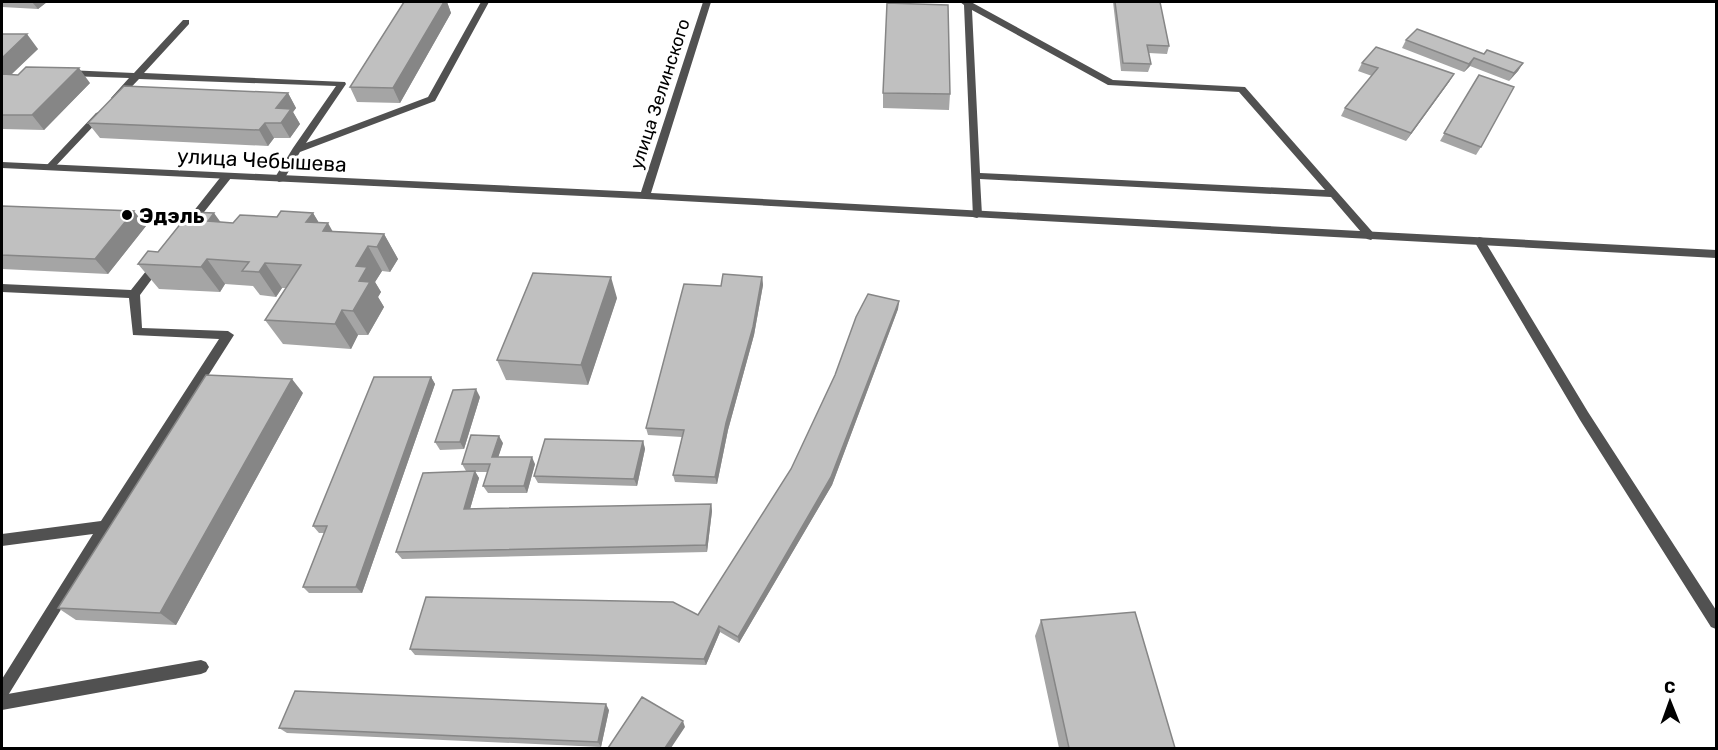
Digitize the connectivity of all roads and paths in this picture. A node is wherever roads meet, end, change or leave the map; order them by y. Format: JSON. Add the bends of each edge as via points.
{"nodes":[{"id":1,"x":485,"y":2,"type":"edge"},
{"id":2,"x":707,"y":2,"type":"edge"},
{"id":3,"x":967,"y":2,"type":"edge"},
{"id":4,"x":186,"y":22,"type":"dead end"},
{"id":5,"x":53,"y":72,"type":"edge"},
{"id":6,"x":136,"y":76,"type":"junction"},
{"id":7,"x":296,"y":150,"type":"junction"},
{"id":8,"x":2,"y":165,"type":"edge"},
{"id":9,"x":49,"y":168,"type":"junction"},
{"id":10,"x":227,"y":176,"type":"junction"},
{"id":11,"x":977,"y":176,"type":"junction"},
{"id":12,"x":279,"y":179,"type":"junction"},
{"id":13,"x":1334,"y":194,"type":"junction"},
{"id":14,"x":645,"y":196,"type":"junction"},
{"id":15,"x":977,"y":215,"type":"junction"},
{"id":16,"x":184,"y":231,"type":"edge"},
{"id":17,"x":1371,"y":236,"type":"junction"},
{"id":18,"x":1479,"y":241,"type":"junction"},
{"id":19,"x":1716,"y":254,"type":"edge"},
{"id":20,"x":162,"y":258,"type":"edge"},
{"id":21,"x":2,"y":288,"type":"edge"},
{"id":22,"x":134,"y":294,"type":"junction"},
{"id":23,"x":105,"y":526,"type":"junction"},
{"id":24,"x":2,"y":540,"type":"edge"},
{"id":25,"x":1716,"y":622,"type":"edge"},
{"id":26,"x":201,"y":667,"type":"dead end"},
{"id":27,"x":2,"y":692,"type":"edge"},
{"id":28,"x":2,"y":704,"type":"edge"}],
"edges":[{"from":1,"to":7,"type":"street","via":[[432,99]]},
{"from":2,"to":14,"type":"street","name":"улица Зелинского"},
{"from":3,"to":11,"type":"street"},
{"from":3,"to":13,"type":"street","via":[[1110,83],[1242,89]]},
{"from":4,"to":6,"type":"street"},
{"from":5,"to":6,"type":"street"},
{"from":6,"to":7,"type":"street","via":[[342,84]]},
{"from":6,"to":9,"type":"street"},
{"from":7,"to":12,"type":"street"},
{"from":8,"to":9,"type":"street","name":"улица Чебышева"},
{"from":9,"to":10,"type":"street","name":"улица Чебышева"},
{"from":10,"to":12,"type":"street","name":"улица Чебышева"},
{"from":10,"to":16,"type":"street"},
{"from":11,"to":13,"type":"street"},
{"from":11,"to":15,"type":"street"},
{"from":12,"to":14,"type":"street","name":"улица Чебышева"},
{"from":13,"to":17,"type":"street"},
{"from":14,"to":15,"type":"street","name":"улица Чебышева"},
{"from":15,"to":17,"type":"street","name":"улица Чебышева"},
{"from":17,"to":18,"type":"street","name":"улица Чебышева"},
{"from":18,"to":19,"type":"street","name":"улица Чебышева"},
{"from":18,"to":25,"type":"street","via":[[1584,416]]},
{"from":20,"to":22,"type":"street"},
{"from":21,"to":22,"type":"street"},
{"from":22,"to":23,"type":"street","via":[[137,332],[228,335]]},
{"from":23,"to":24,"type":"street"},
{"from":23,"to":27,"type":"street"},
{"from":26,"to":28,"type":"street"}]}
